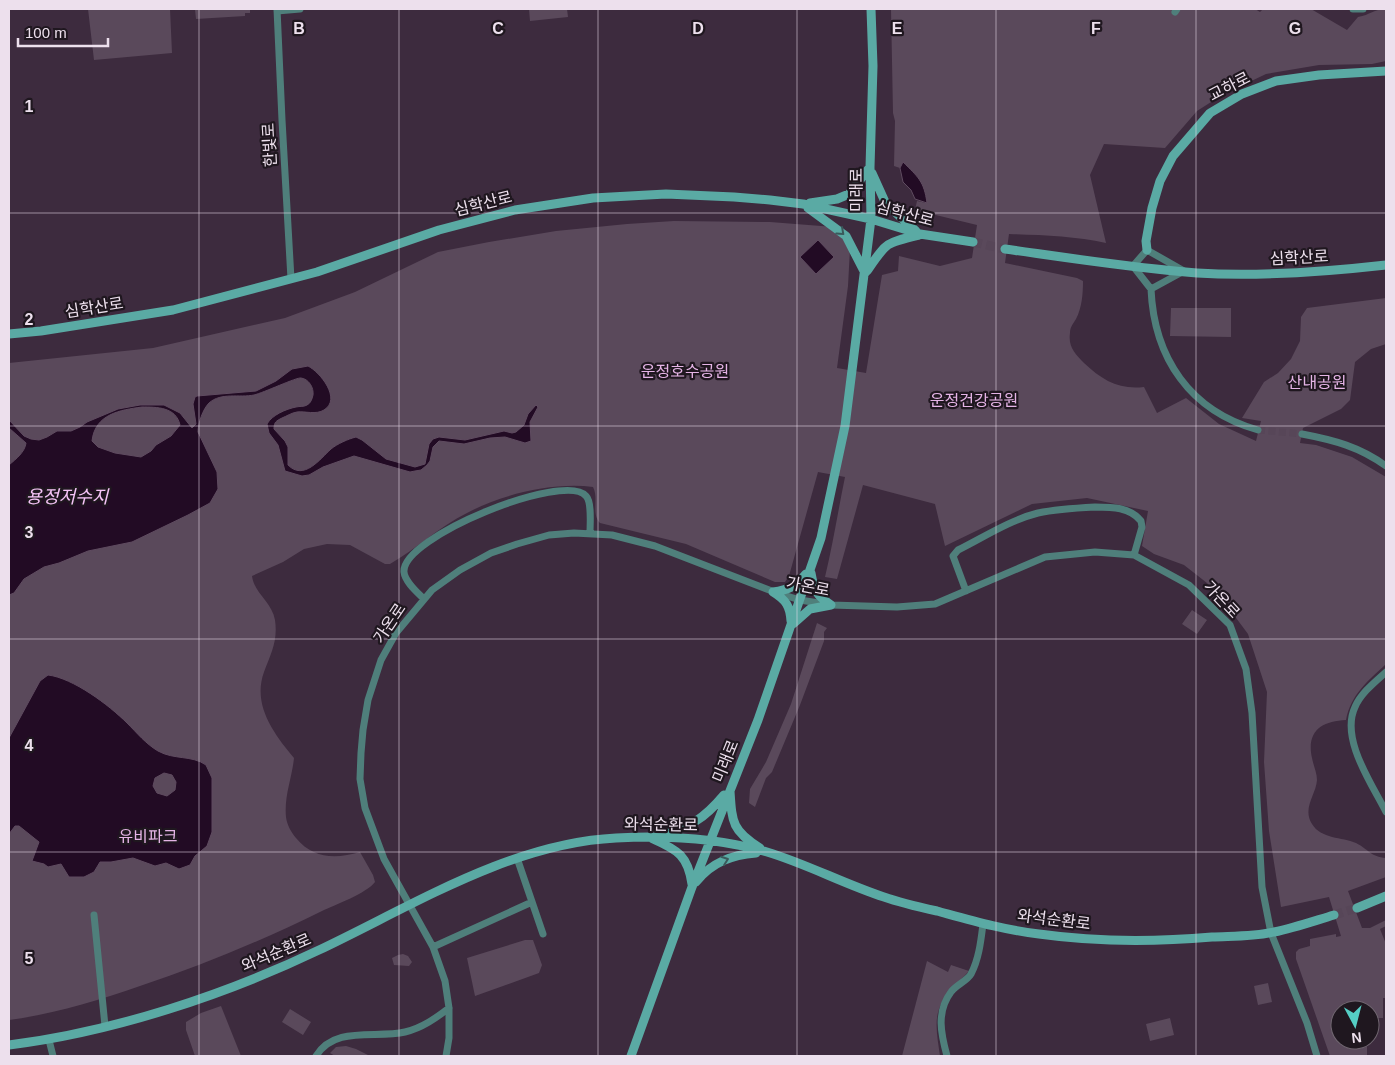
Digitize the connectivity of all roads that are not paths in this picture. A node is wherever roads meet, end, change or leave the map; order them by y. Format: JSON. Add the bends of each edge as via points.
{"nodes":[{"id":1,"x":300,"y":9,"type":"edge"},
{"id":2,"x":870,"y":9,"type":"edge"},
{"id":3,"x":1353,"y":9,"type":"edge"},
{"id":4,"x":1363,"y":9,"type":"edge"},
{"id":5,"x":277,"y":10,"type":"edge"},
{"id":6,"x":1386,"y":71,"type":"edge"},
{"id":7,"x":870,"y":167,"type":"junction"},
{"id":8,"x":803,"y":204,"type":"junction"},
{"id":9,"x":871,"y":219,"type":"junction"},
{"id":10,"x":920,"y":234,"type":"junction"},
{"id":11,"x":973,"y":242,"type":"tunnel mouth"},
{"id":12,"x":1005,"y":249,"type":"tunnel mouth"},
{"id":13,"x":1147,"y":250,"type":"junction"},
{"id":14,"x":1386,"y":265,"type":"edge"},
{"id":15,"x":1133,"y":266,"type":"junction"},
{"id":16,"x":1184,"y":271,"type":"junction"},
{"id":17,"x":865,"y":273,"type":"junction"},
{"id":18,"x":291,"y":280,"type":"junction"},
{"id":19,"x":1151,"y":289,"type":"junction"},
{"id":20,"x":9,"y":334,"type":"edge"},
{"id":21,"x":1258,"y":430,"type":"tunnel mouth"},
{"id":22,"x":1302,"y":434,"type":"tunnel mouth"},
{"id":23,"x":1386,"y":466,"type":"edge"},
{"id":24,"x":590,"y":533,"type":"junction"},
{"id":25,"x":1134,"y":554,"type":"junction"},
{"id":26,"x":810,"y":570,"type":"junction"},
{"id":27,"x":966,"y":591,"type":"junction"},
{"id":28,"x":773,"y":592,"type":"junction"},
{"id":29,"x":424,"y":599,"type":"junction"},
{"id":30,"x":800,"y":600,"type":"junction"},
{"id":31,"x":830,"y":605,"type":"junction"},
{"id":32,"x":791,"y":626,"type":"junction"},
{"id":33,"x":1386,"y":672,"type":"edge"},
{"id":34,"x":730,"y":789,"type":"junction"},
{"id":35,"x":1386,"y":812,"type":"edge"},
{"id":36,"x":651,"y":838,"type":"junction"},
{"id":37,"x":710,"y":840,"type":"junction"},
{"id":38,"x":766,"y":852,"type":"junction"},
{"id":39,"x":517,"y":858,"type":"junction"},
{"id":40,"x":692,"y":887,"type":"junction"},
{"id":41,"x":1386,"y":896,"type":"edge"},
{"id":42,"x":532,"y":902,"type":"junction"},
{"id":43,"x":410,"y":906,"type":"junction"},
{"id":44,"x":1357,"y":908,"type":"tunnel mouth"},
{"id":45,"x":94,"y":914,"type":"dead end"},
{"id":46,"x":1334,"y":915,"type":"tunnel mouth"},
{"id":47,"x":983,"y":924,"type":"junction"},
{"id":48,"x":1271,"y":933,"type":"junction"},
{"id":49,"x":543,"y":934,"type":"dead end"},
{"id":50,"x":433,"y":947,"type":"junction"},
{"id":51,"x":449,"y":1008,"type":"junction"},
{"id":52,"x":106,"y":1026,"type":"junction"},
{"id":53,"x":48,"y":1040,"type":"junction"},
{"id":54,"x":9,"y":1044,"type":"edge"},
{"id":55,"x":53,"y":1056,"type":"edge"},
{"id":56,"x":316,"y":1056,"type":"edge"},
{"id":57,"x":446,"y":1056,"type":"edge"},
{"id":58,"x":631,"y":1056,"type":"edge"},
{"id":59,"x":947,"y":1056,"type":"edge"},
{"id":60,"x":1317,"y":1056,"type":"edge"}],
"edges":[{"from":1,"to":5,"type":"street"},
{"from":2,"to":7,"type":"street","name":"미래로","via":[[873,81]]},
{"from":3,"to":4,"type":"street"},
{"from":5,"to":18,"type":"street","name":"한빛로"},
{"from":6,"to":13,"type":"street","name":"교하로","via":[[1276,80],[1242,94],[1210,113],[1173,156],[1160,181],[1146,241]]},
{"from":7,"to":8,"type":"street","via":[[849,194]]},
{"from":7,"to":9,"type":"street","name":"미래로"},
{"from":7,"to":10,"type":"street","via":[[886,204]]},
{"from":8,"to":9,"type":"street","name":"심학산로"},
{"from":8,"to":17,"type":"street","one_way":true,"via":[[846,236]]},
{"from":8,"to":18,"type":"street","name":"심학산로","via":[[666,194],[554,203],[439,230]]},
{"from":9,"to":10,"type":"street","name":"심학산로"},
{"from":9,"to":17,"type":"street","name":"미래로"},
{"from":10,"to":11,"type":"street","name":"심학산로"},
{"from":10,"to":17,"type":"street","via":[[889,243]]},
{"from":12,"to":15,"type":"street","name":"심학산로"},
{"from":13,"to":15,"type":"street"},
{"from":13,"to":16,"type":"street"},
{"from":14,"to":16,"type":"street","name":"심학산로","via":[[1264,274]]},
{"from":15,"to":16,"type":"street","name":"심학산로"},
{"from":15,"to":19,"type":"street"},
{"from":16,"to":19,"type":"street"},
{"from":17,"to":26,"type":"street","name":"미래로","via":[[845,426],[821,538]]},
{"from":18,"to":20,"type":"street","name":"심학산로","via":[[173,310]]},
{"from":19,"to":21,"type":"street","via":[[1159,338],[1178,375],[1207,406],[1227,419]]},
{"from":22,"to":23,"type":"street","via":[[1355,447]]},
{"from":24,"to":28,"type":"street","name":"가온로","via":[[655,546]]},
{"from":24,"to":29,"type":"street","name":"가온로","via":[[549,535],[491,553],[460,570]]},
{"from":24,"to":29,"type":"street","via":[[589,502],[580,492],[547,493],[495,506],[449,528],[406,561],[404,575]]},
{"from":25,"to":27,"type":"street","name":"가온로","via":[[1095,552],[1044,557]]},
{"from":25,"to":27,"type":"street","via":[[1142,527],[1141,520],[1131,511],[1107,507],[1037,513],[958,550],[953,556]]},
{"from":25,"to":48,"type":"street","name":"가온로","via":[[1189,584],[1230,625],[1246,669],[1252,713],[1262,887]]},
{"from":26,"to":28,"type":"street","via":[[793,588]]},
{"from":26,"to":30,"type":"street","name":"미래로"},
{"from":26,"to":31,"type":"street","via":[[817,593]]},
{"from":27,"to":31,"type":"street","name":"가온로","via":[[935,604]]},
{"from":28,"to":30,"type":"street","name":"가온로"},
{"from":28,"to":32,"type":"street","via":[[788,604]]},
{"from":29,"to":43,"type":"street","name":"가온로","via":[[396,633],[381,660],[362,730],[360,779],[368,819],[384,859]]},
{"from":30,"to":31,"type":"street","name":"가온로"},
{"from":30,"to":32,"type":"street","name":"미래로"},
{"from":31,"to":32,"type":"street","via":[[810,609]]},
{"from":32,"to":34,"type":"street","name":"미래로"},
{"from":33,"to":35,"type":"street","via":[[1355,707],[1351,723],[1356,751]]},
{"from":34,"to":36,"type":"street","via":[[711,811],[697,821]]},
{"from":34,"to":37,"type":"street","name":"미래로"},
{"from":34,"to":38,"type":"street","via":[[735,828]]},
{"from":36,"to":37,"type":"street","name":"와석순환로"},
{"from":36,"to":39,"type":"street","name":"와석순환로","via":[[613,838],[570,844]]},
{"from":36,"to":40,"type":"street","via":[[683,856],[690,871]]},
{"from":37,"to":38,"type":"street","name":"와석순환로"},
{"from":37,"to":40,"type":"street","name":"미래로"},
{"from":40,"to":38,"type":"street","one_way":true,"via":[[719,861]]},
{"from":38,"to":47,"type":"street","name":"와석순환로","via":[[884,897]]},
{"from":39,"to":42,"type":"street"},
{"from":39,"to":43,"type":"street","name":"와석순환로"},
{"from":40,"to":58,"type":"street","name":"미래로"},
{"from":41,"to":44,"type":"street"},
{"from":42,"to":49,"type":"street"},
{"from":42,"to":50,"type":"street"},
{"from":43,"to":50,"type":"street","name":"가온로"},
{"from":43,"to":52,"type":"street","name":"와석순환로","via":[[280,968],[214,993]]},
{"from":45,"to":52,"type":"street"},
{"from":46,"to":48,"type":"street","name":"와석순환로"},
{"from":47,"to":48,"type":"street","name":"와석순환로","via":[[1038,934],[1103,939],[1168,940]]},
{"from":47,"to":59,"type":"street","via":[[971,974],[951,991],[944,1006],[940,1022]]},
{"from":48,"to":60,"type":"street","name":"가온로"},
{"from":50,"to":51,"type":"street","name":"가온로","via":[[445,981]]},
{"from":51,"to":56,"type":"street","via":[[403,1033],[342,1037],[328,1043]]},
{"from":51,"to":57,"type":"street","name":"가온로"},
{"from":52,"to":53,"type":"street","name":"와석순환로"},
{"from":53,"to":54,"type":"street","name":"와석순환로"},
{"from":53,"to":55,"type":"street"}]}
